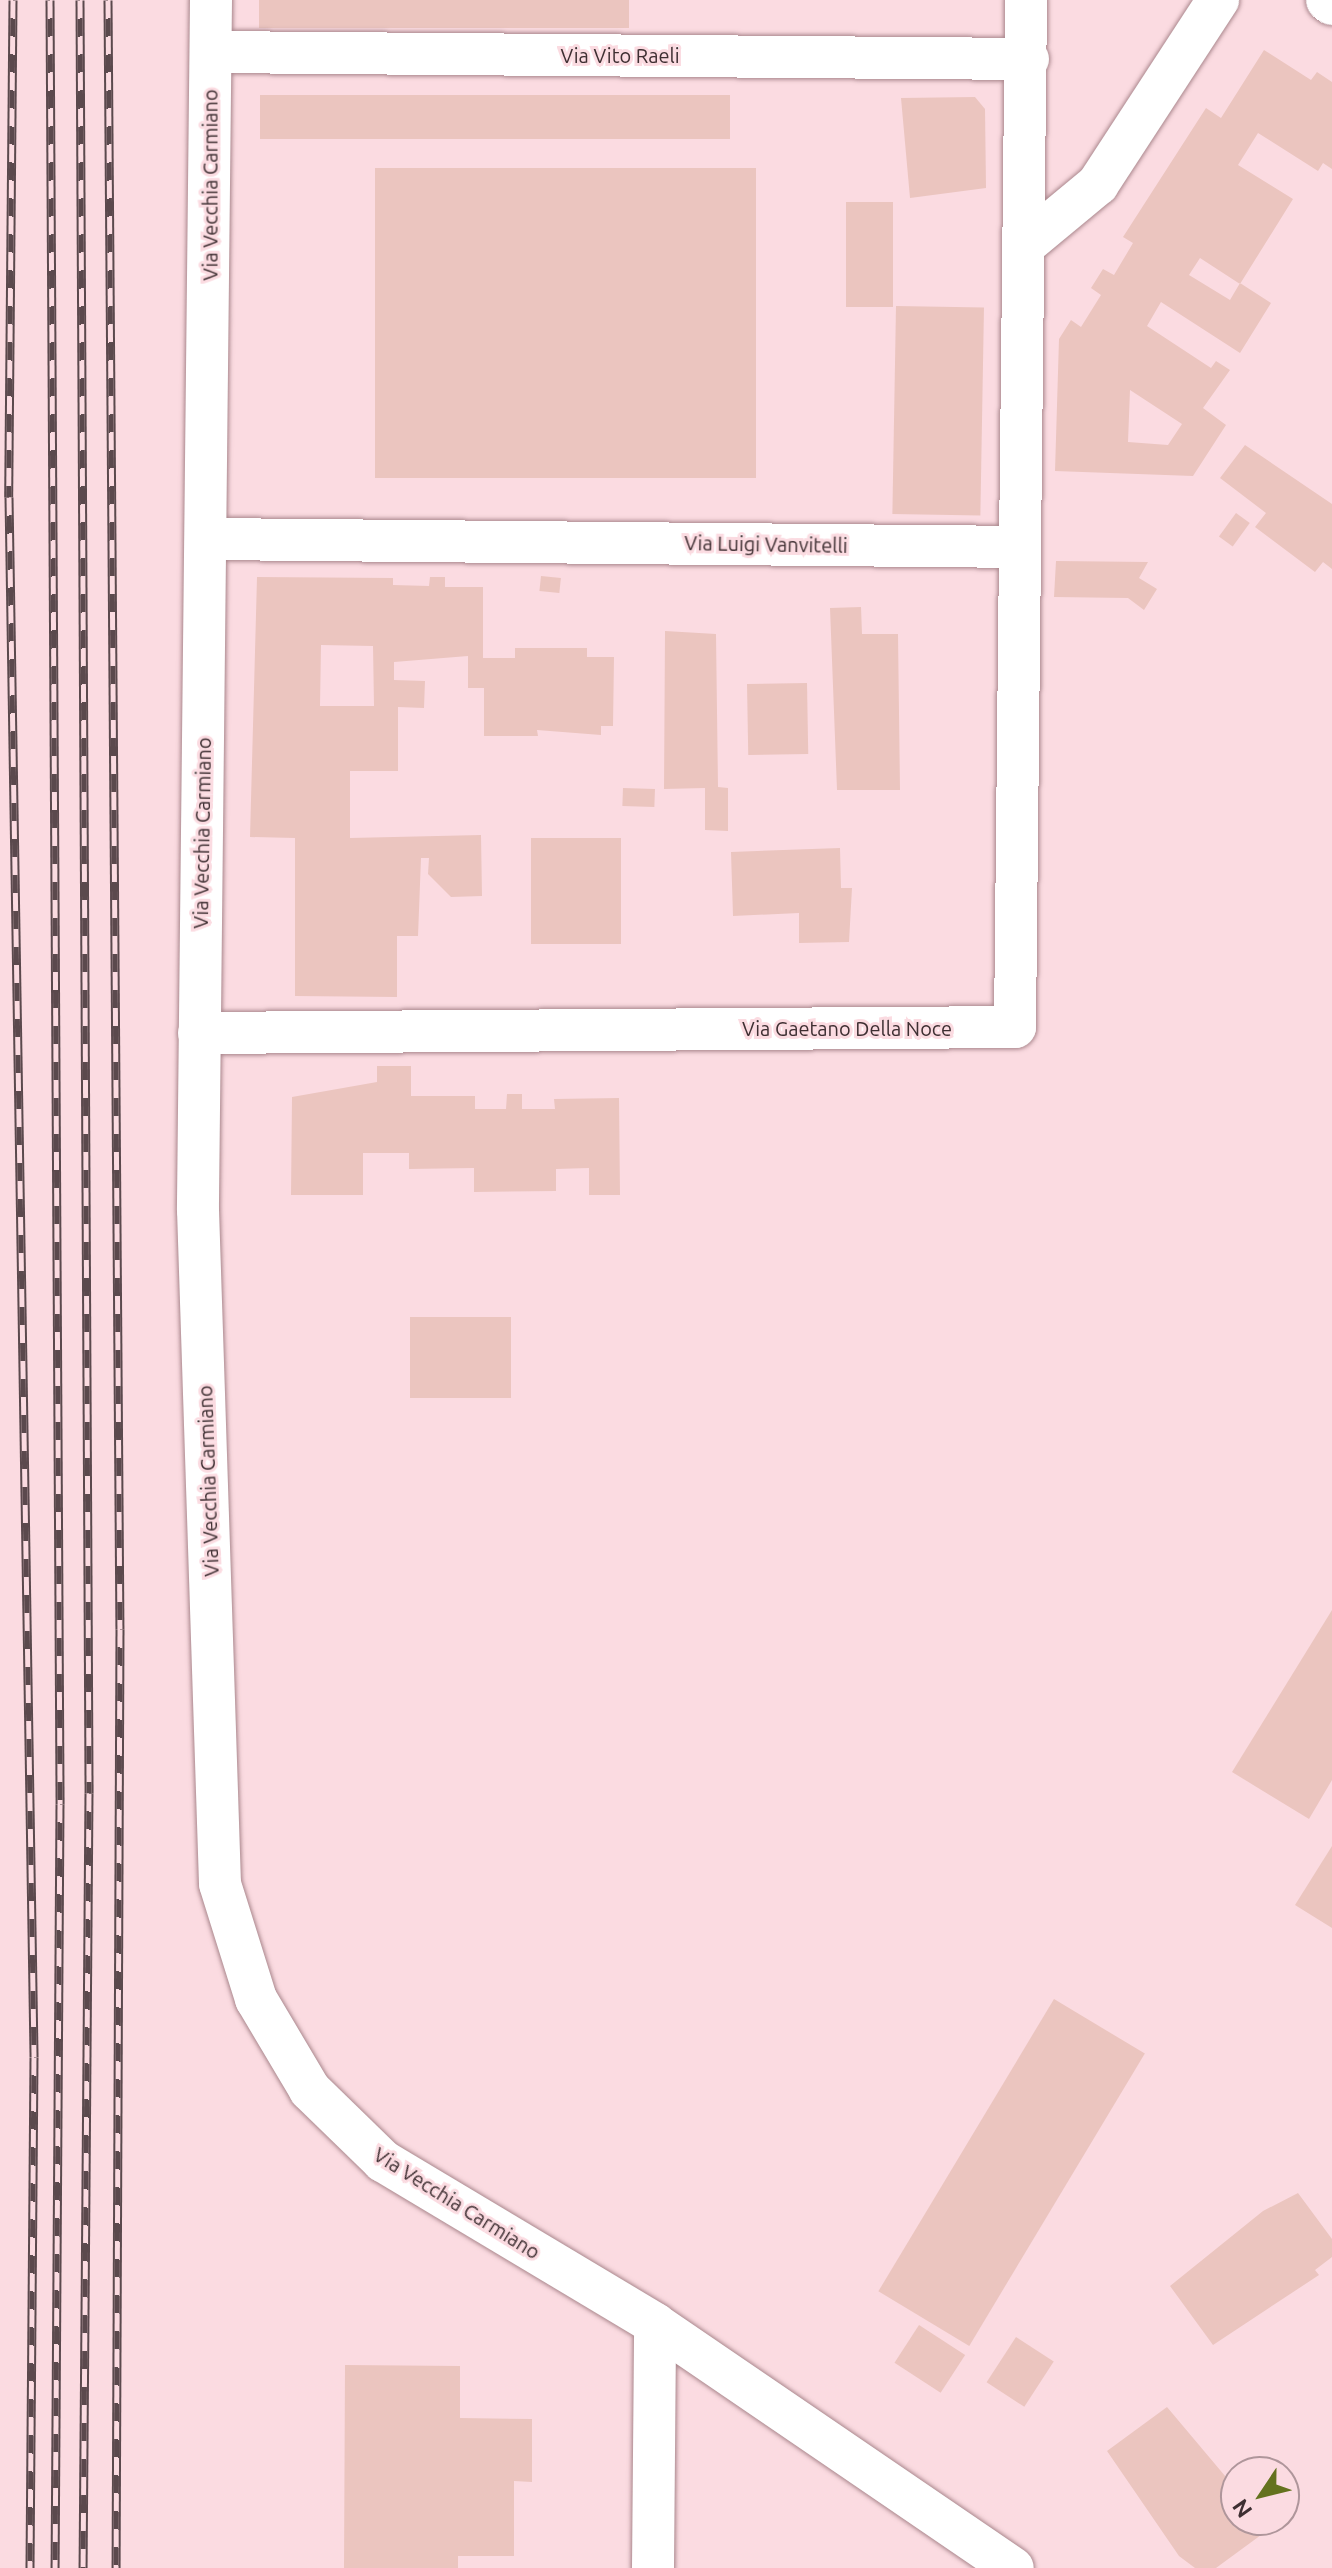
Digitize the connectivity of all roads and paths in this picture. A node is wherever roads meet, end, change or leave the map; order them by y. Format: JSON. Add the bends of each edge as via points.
{"nodes":[{"id":1,"x":211,"y":0,"type":"edge"},
{"id":2,"x":1026,"y":0,"type":"edge"},
{"id":3,"x":1218,"y":0,"type":"edge"},
{"id":4,"x":211,"y":52,"type":"junction"},
{"id":5,"x":1028,"y":59,"type":"junction"},
{"id":6,"x":1027,"y":243,"type":"junction"},
{"id":7,"x":208,"y":539,"type":"junction"},
{"id":8,"x":1020,"y":547,"type":"junction"},
{"id":9,"x":199,"y":1033,"type":"junction"},
{"id":10,"x":655,"y":2324,"type":"junction"},
{"id":11,"x":653,"y":2568,"type":"edge"},
{"id":12,"x":1013,"y":2568,"type":"edge"}],
"edges":[{"from":1,"to":4,"type":"street","name":"Via Vecchia Carmiano"},
{"from":2,"to":5,"type":"street"},
{"from":3,"to":6,"type":"street","via":[[1098,184]]},
{"from":4,"to":5,"type":"street","name":"Via Vito Raeli"},
{"from":4,"to":7,"type":"street","name":"Via Vecchia Carmiano"},
{"from":5,"to":6,"type":"street"},
{"from":6,"to":8,"type":"street"},
{"from":7,"to":8,"type":"street","name":"Via Luigi Vanvitelli"},
{"from":7,"to":9,"type":"street","name":"Via Vecchia Carmiano"},
{"from":8,"to":9,"type":"street","name":"Via Gaetano Della Noce","via":[[1015,1027]]},
{"from":9,"to":10,"type":"street","name":"Via Vecchia Carmiano","via":[[220,1884],[256,1999],[310,2090],[383,2161]]},
{"from":10,"to":11,"type":"street"},
{"from":10,"to":12,"type":"street","name":"Via Vecchia Carmiano"}]}
